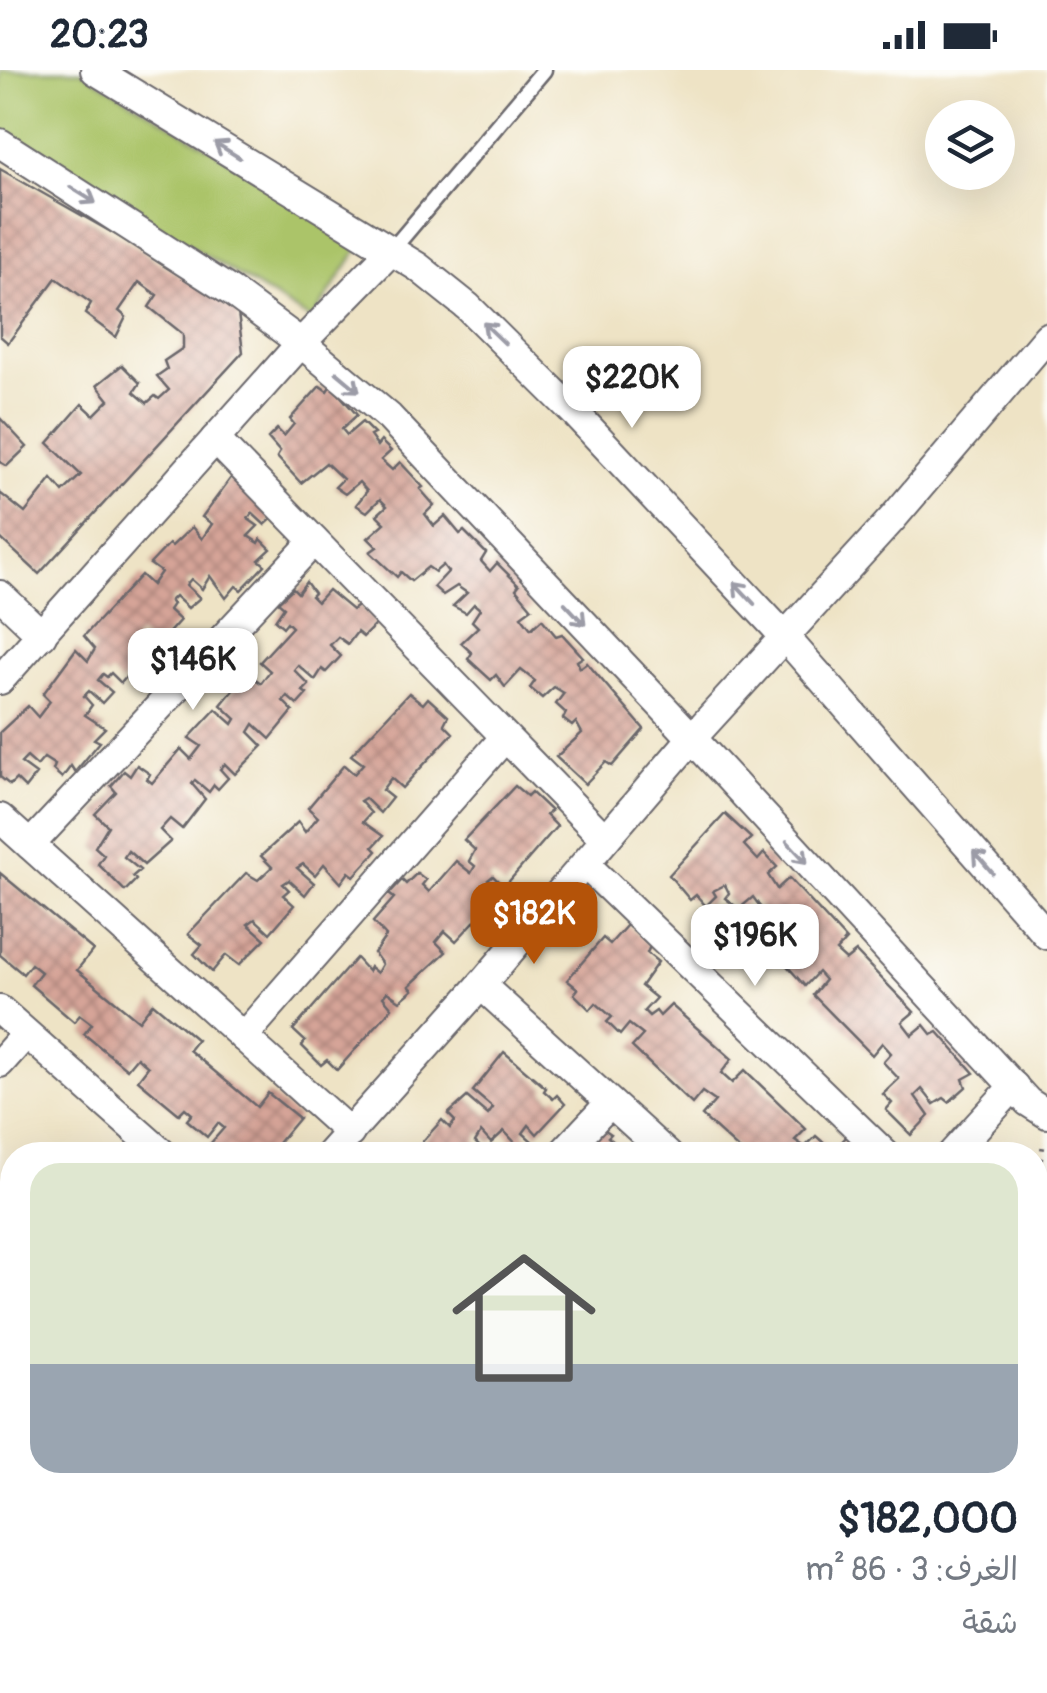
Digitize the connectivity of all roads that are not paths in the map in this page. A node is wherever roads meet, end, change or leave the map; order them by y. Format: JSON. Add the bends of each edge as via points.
{"nodes":[{"id":1,"x":95,"y":70,"type":"edge"},
{"id":2,"x":544,"y":70,"type":"edge"},
{"id":3,"x":0,"y":143,"type":"edge"},
{"id":4,"x":391,"y":251,"type":"junction"},
{"id":5,"x":1047,"y":337,"type":"edge"},
{"id":6,"x":301,"y":343,"type":"junction"},
{"id":7,"x":215,"y":439,"type":"junction"},
{"id":8,"x":314,"y":540,"type":"junction"},
{"id":9,"x":0,"y":595,"type":"edge"},
{"id":10,"x":42,"y":634,"type":"junction"},
{"id":11,"x":785,"y":637,"type":"junction"},
{"id":12,"x":0,"y":680,"type":"edge"},
{"id":13,"x":505,"y":737,"type":"junction"},
{"id":14,"x":692,"y":738,"type":"junction"},
{"id":15,"x":0,"y":818,"type":"edge"},
{"id":16,"x":605,"y":839,"type":"junction"},
{"id":17,"x":30,"y":845,"type":"junction"},
{"id":18,"x":584,"y":864,"type":"junction"},
{"id":19,"x":1047,"y":935,"type":"edge"},
{"id":20,"x":481,"y":984,"type":"junction"},
{"id":21,"x":0,"y":1010,"type":"edge"},
{"id":22,"x":26,"y":1035,"type":"junction"},
{"id":23,"x":243,"y":1037,"type":"junction"},
{"id":24,"x":0,"y":1063,"type":"edge"},
{"id":25,"x":1014,"y":1086,"type":"junction"},
{"id":26,"x":610,"y":1102,"type":"junction"},
{"id":27,"x":1046,"y":1126,"type":"edge"},
{"id":28,"x":350,"y":1132,"type":"junction"},
{"id":29,"x":149,"y":1142,"type":"edge"},
{"id":30,"x":341,"y":1142,"type":"edge"},
{"id":31,"x":573,"y":1142,"type":"edge"},
{"id":32,"x":654,"y":1142,"type":"edge"},
{"id":33,"x":873,"y":1142,"type":"edge"},
{"id":34,"x":963,"y":1142,"type":"edge"}],
"edges":[{"from":4,"to":1,"type":"street","one_way":true},
{"from":2,"to":4,"type":"lane"},
{"from":3,"to":6,"type":"street","one_way":true},
{"from":4,"to":6,"type":"street"},
{"from":11,"to":4,"type":"street","one_way":true,"via":[[468,307]]},
{"from":5,"to":11,"type":"street"},
{"from":6,"to":7,"type":"street"},
{"from":6,"to":14,"type":"street","one_way":true,"via":[[389,417]]},
{"from":7,"to":8,"type":"street"},
{"from":7,"to":10,"type":"street"},
{"from":8,"to":13,"type":"street"},
{"from":8,"to":17,"type":"street"},
{"from":9,"to":10,"type":"street"},
{"from":10,"to":12,"type":"street"},
{"from":11,"to":14,"type":"street"},
{"from":19,"to":11,"type":"street","one_way":true},
{"from":13,"to":16,"type":"street"},
{"from":13,"to":23,"type":"street"},
{"from":14,"to":16,"type":"street"},
{"from":14,"to":25,"type":"street","one_way":true},
{"from":15,"to":17,"type":"street"},
{"from":16,"to":18,"type":"street"},
{"from":17,"to":23,"type":"street"},
{"from":18,"to":20,"type":"street"},
{"from":18,"to":33,"type":"street"},
{"from":20,"to":26,"type":"street"},
{"from":20,"to":28,"type":"street"},
{"from":21,"to":22,"type":"street"},
{"from":22,"to":24,"type":"street"},
{"from":22,"to":29,"type":"street"},
{"from":23,"to":28,"type":"street"},
{"from":25,"to":27,"type":"street"},
{"from":25,"to":34,"type":"street"},
{"from":26,"to":31,"type":"street"},
{"from":26,"to":32,"type":"street"},
{"from":28,"to":30,"type":"street"}]}
